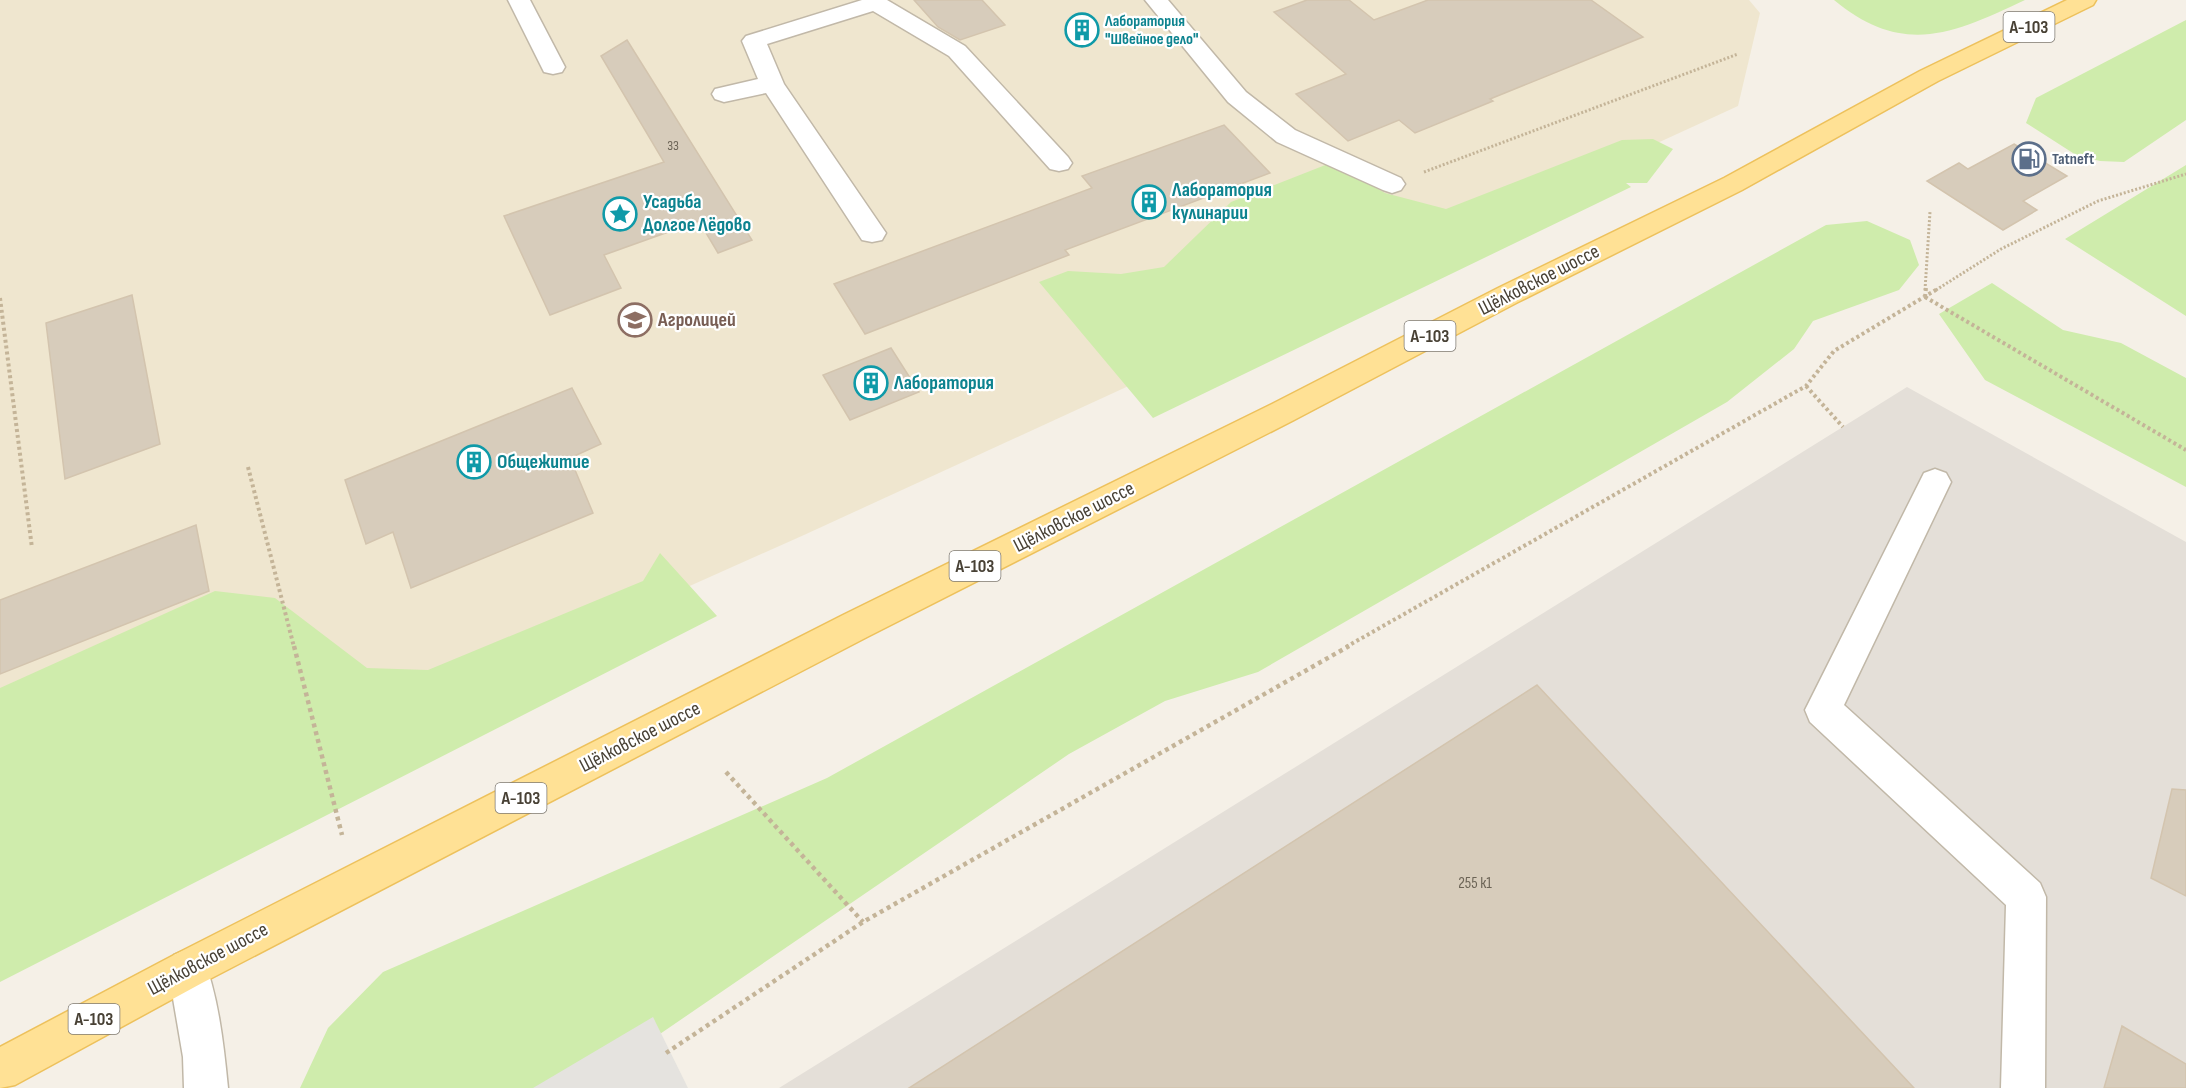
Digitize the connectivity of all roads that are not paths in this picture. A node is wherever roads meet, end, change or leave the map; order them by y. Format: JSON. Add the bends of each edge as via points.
{"nodes":[{"id":1,"x":519,"y":0,"type":"edge"},
{"id":2,"x":1156,"y":0,"type":"edge"},
{"id":3,"x":2085,"y":0,"type":"edge"},
{"id":4,"x":553,"y":67,"type":"dead end"},
{"id":5,"x":772,"y":84,"type":"junction"},
{"id":6,"x":724,"y":94,"type":"dead end"},
{"id":7,"x":1059,"y":163,"type":"dead end"},
{"id":8,"x":1392,"y":184,"type":"road end"},
{"id":9,"x":872,"y":233,"type":"dead end"},
{"id":10,"x":1935,"y":482,"type":"dead end"},
{"id":11,"x":188,"y":969,"type":"junction"},
{"id":12,"x":0,"y":1070,"type":"edge"},
{"id":13,"x":206,"y":1088,"type":"edge"},
{"id":14,"x":2023,"y":1088,"type":"edge"}],
"edges":[{"from":1,"to":4,"type":"street"},
{"from":2,"to":8,"type":"street","via":[[1237,97],[1286,136]]},
{"from":3,"to":11,"type":"main road","name":"Щёлковское шоссе","number":"А-103","via":[[1929,76],[1733,184],[855,626]]},
{"from":5,"to":6,"type":"street"},
{"from":5,"to":7,"type":"street","via":[[754,41],[876,3],[957,51]]},
{"from":5,"to":9,"type":"street"},
{"from":10,"to":14,"type":"street","via":[[1823,711],[2026,897]]},
{"from":11,"to":12,"type":"main road","name":"Щёлковское шоссе","number":"А-103"},
{"from":11,"to":13,"type":"street"}]}
